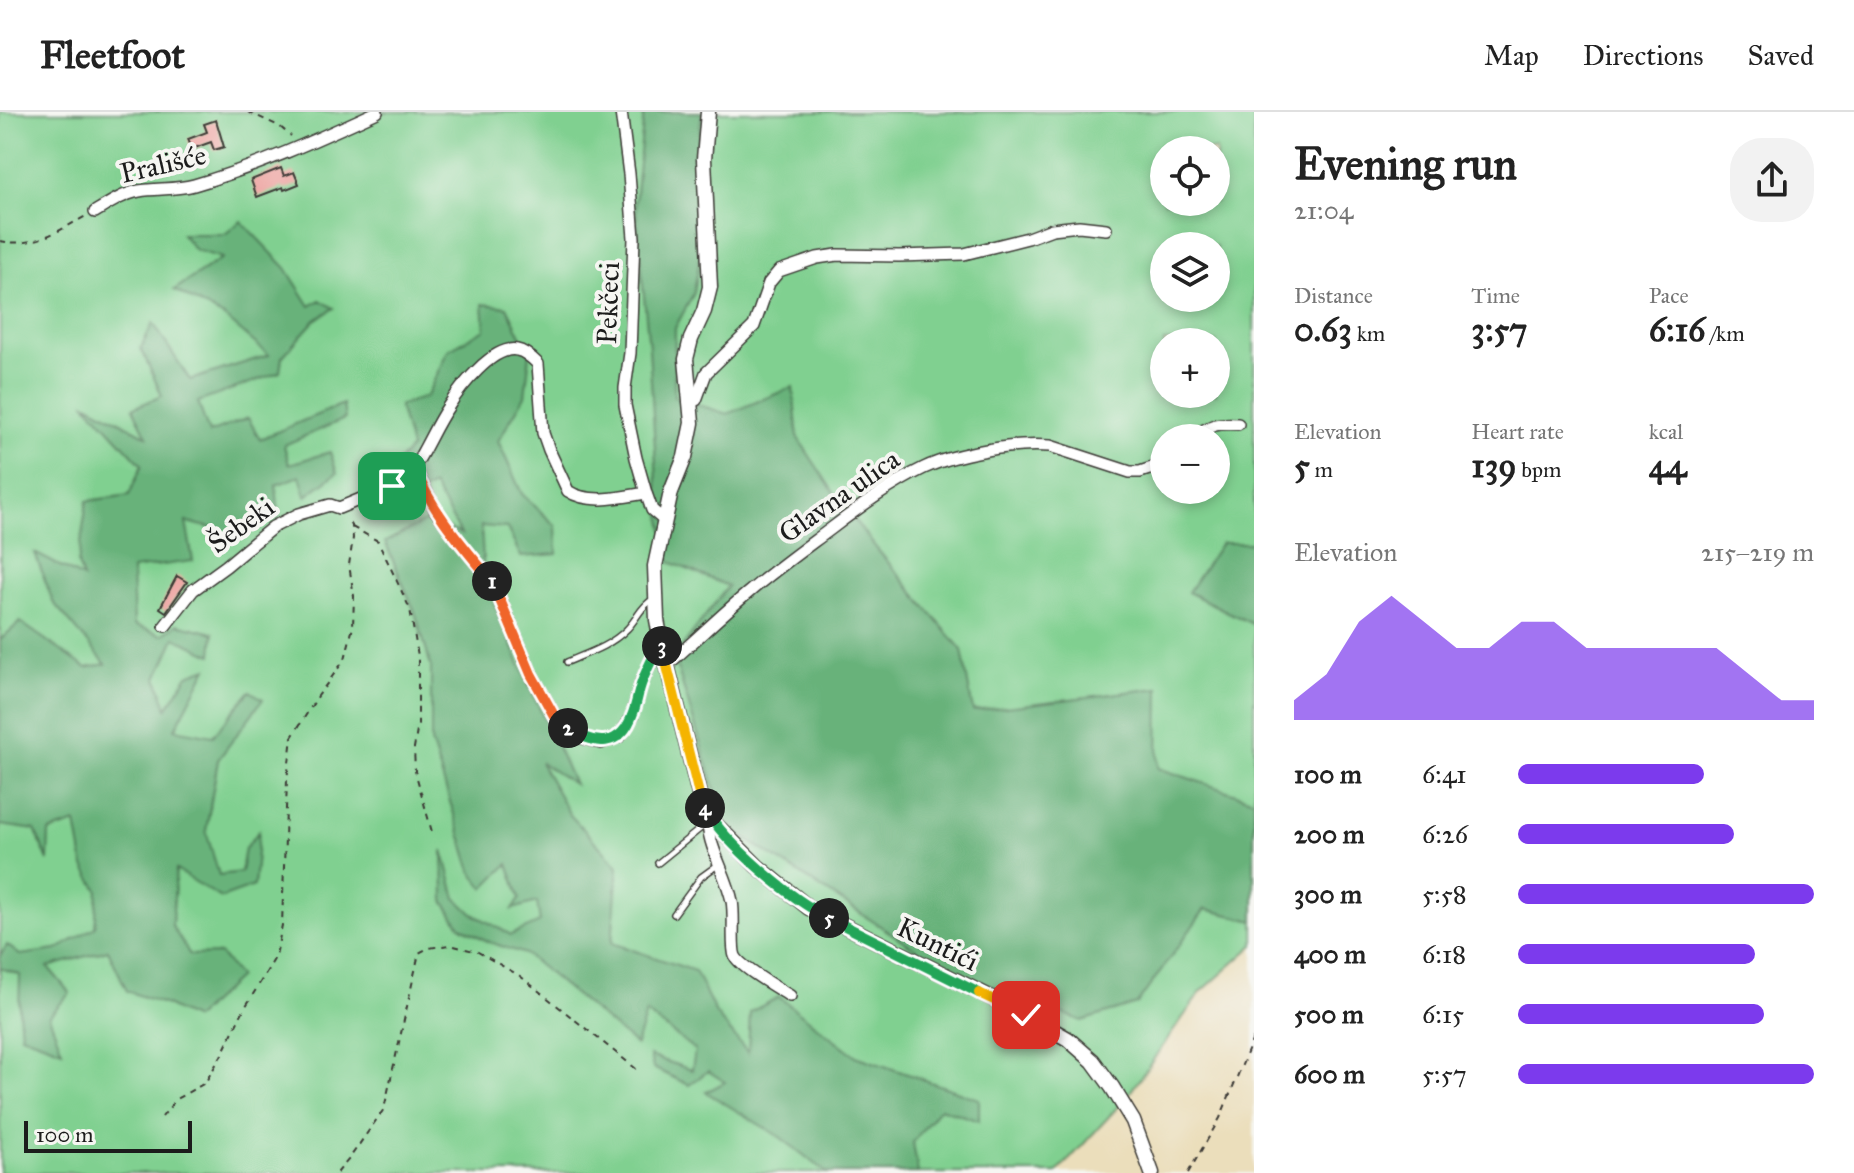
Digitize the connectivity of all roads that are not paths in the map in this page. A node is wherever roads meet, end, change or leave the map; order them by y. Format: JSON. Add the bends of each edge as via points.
{"nodes":[{"id":1,"x":377,"y":112,"type":"edge"},
{"id":2,"x":621,"y":112,"type":"edge"},
{"id":3,"x":708,"y":112,"type":"edge"},
{"id":4,"x":95,"y":212,"type":"road end"},
{"id":5,"x":1106,"y":229,"type":"dead end"},
{"id":6,"x":691,"y":402,"type":"junction"},
{"id":7,"x":1214,"y":424,"type":"edge"},
{"id":8,"x":1238,"y":424,"type":"dead end"},
{"id":9,"x":414,"y":467,"type":"junction"},
{"id":10,"x":1150,"y":469,"type":"edge"},
{"id":11,"x":646,"y":493,"type":"junction"},
{"id":12,"x":665,"y":521,"type":"junction"},
{"id":13,"x":656,"y":597,"type":"junction"},
{"id":14,"x":165,"y":626,"type":"dead end"},
{"id":15,"x":661,"y":641,"type":"junction"},
{"id":16,"x":567,"y":662,"type":"dead end"},
{"id":17,"x":667,"y":665,"type":"junction"},
{"id":18,"x":707,"y":818,"type":"junction"},
{"id":19,"x":658,"y":863,"type":"dead end"},
{"id":20,"x":719,"y":863,"type":"junction"},
{"id":21,"x":674,"y":914,"type":"dead end"},
{"id":22,"x":790,"y":996,"type":"dead end"},
{"id":23,"x":1152,"y":1173,"type":"edge"}],
"edges":[{"from":1,"to":4,"type":"street","name":"Prališće","via":[[217,177],[190,186],[137,191]]},
{"from":2,"to":11,"type":"street","name":"Pekčeci","via":[[634,238],[625,405]]},
{"from":3,"to":6,"type":"street","via":[[704,159],[710,287],[686,359]]},
{"from":5,"to":6,"type":"street","via":[[1052,229],[964,254],[837,255],[779,271],[769,283],[754,326],[706,373]]},
{"from":6,"to":12,"type":"street","via":[[685,457]]},
{"from":7,"to":8,"type":"street"},
{"from":9,"to":11,"type":"street","via":[[448,407],[480,367],[501,352],[518,350],[538,364],[543,433],[568,491],[610,498]]},
{"from":9,"to":14,"type":"street","name":"Šebeki","via":[[392,486],[273,527],[193,590]]},
{"from":9,"to":15,"type":"street","via":[[436,511],[492,581],[557,721],[580,737],[601,743],[620,736]]},
{"from":10,"to":17,"type":"street","name":"Glavna ulica","via":[[1130,472],[1037,445],[964,455],[925,468],[873,497],[749,592]]},
{"from":11,"to":12,"type":"street","name":"Pekčeci","via":[[652,510]]},
{"from":12,"to":13,"type":"street","via":[[655,566]]},
{"from":13,"to":15,"type":"street"},
{"from":13,"to":16,"type":"lane","via":[[624,632]]},
{"from":15,"to":17,"type":"street","name":"Kuntići"},
{"from":17,"to":18,"type":"street","name":"Kuntići"},
{"from":18,"to":19,"type":"lane"},
{"from":18,"to":20,"type":"street","name":"Kuntići"},
{"from":18,"to":23,"type":"street","name":"Kuntići","via":[[809,908],[1068,1039],[1112,1087],[1133,1121]]},
{"from":20,"to":21,"type":"lane","via":[[701,877]]},
{"from":20,"to":22,"type":"street","name":"Kuntići","via":[[733,905],[736,959]]}]}
